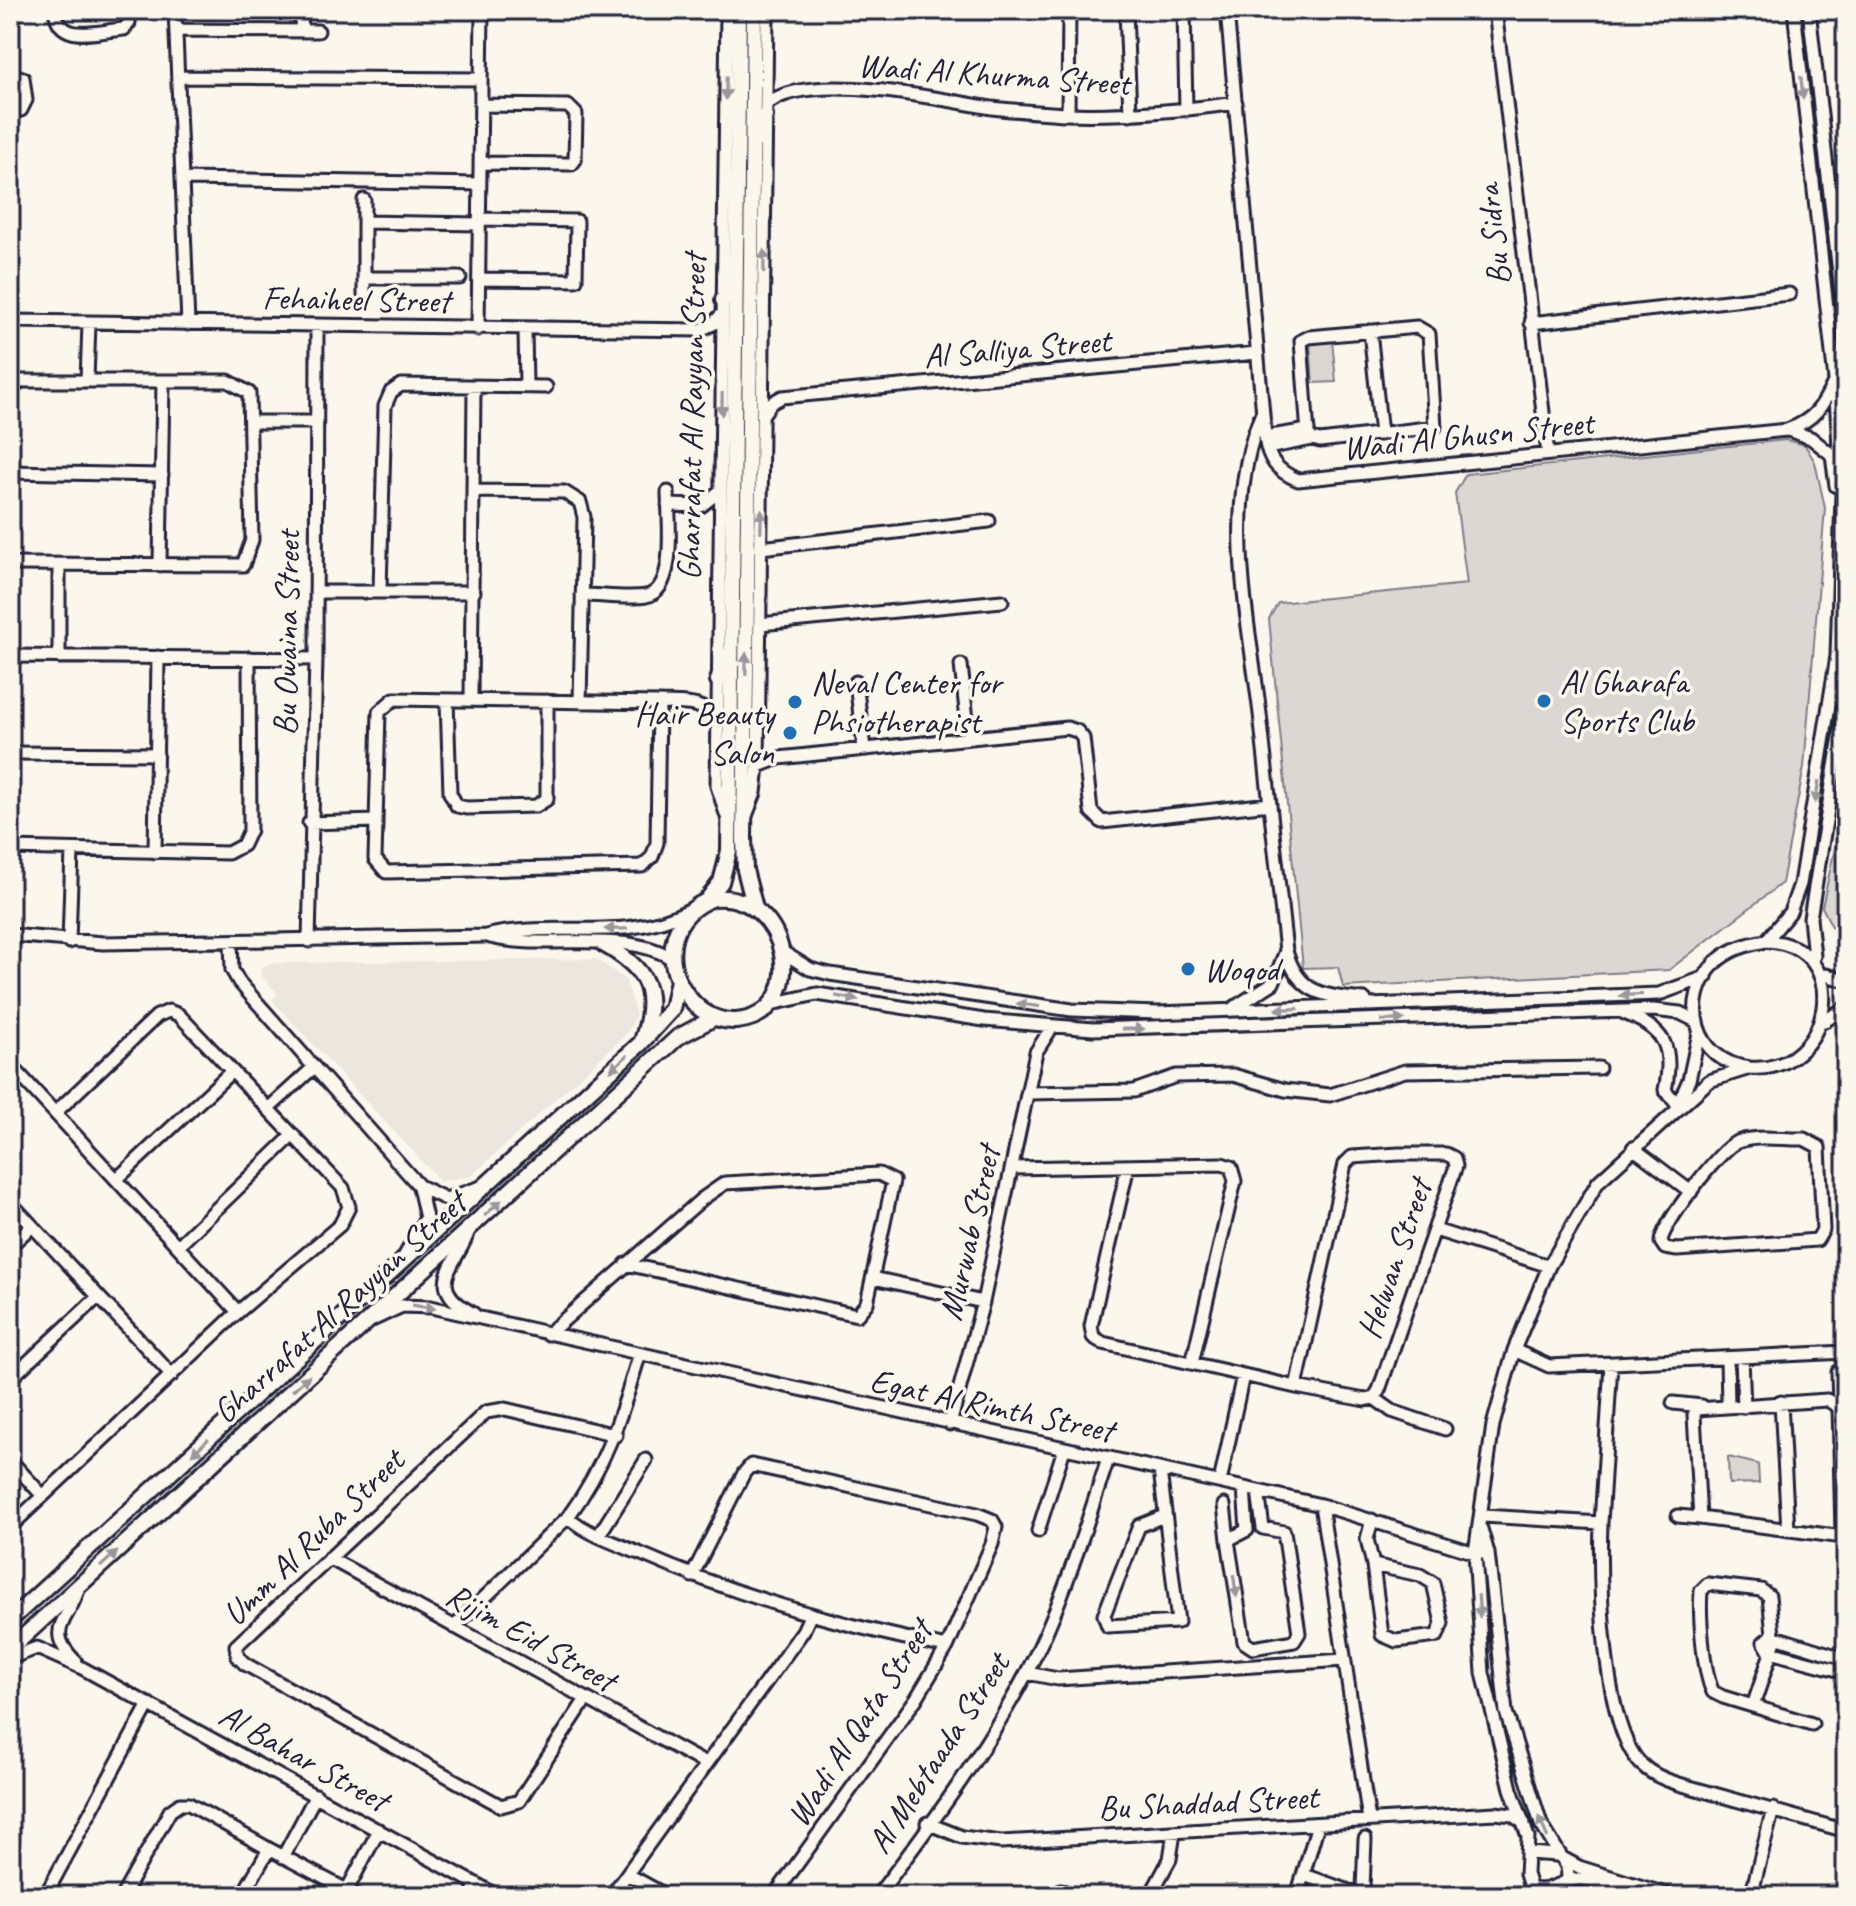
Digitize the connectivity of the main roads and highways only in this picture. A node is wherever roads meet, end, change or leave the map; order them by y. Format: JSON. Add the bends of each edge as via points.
{"nodes":[{"id":1,"x":739,"y":10,"type":"edge"},
{"id":2,"x":754,"y":10,"type":"edge"},
{"id":3,"x":753,"y":37,"type":"junction"},
{"id":4,"x":765,"y":59,"type":"road end"},
{"id":5,"x":765,"y":110,"type":"road end"},
{"id":6,"x":752,"y":149,"type":"junction"},
{"id":7,"x":736,"y":271,"type":"junction"},
{"id":8,"x":722,"y":307,"type":"road end"},
{"id":9,"x":750,"y":342,"type":"junction"},
{"id":10,"x":722,"y":351,"type":"road end"},
{"id":11,"x":762,"y":379,"type":"road end"},
{"id":12,"x":735,"y":386,"type":"junction"},
{"id":13,"x":762,"y":422,"type":"road end"},
{"id":14,"x":749,"y":448,"type":"junction"},
{"id":15,"x":731,"y":647,"type":"junction"},
{"id":16,"x":718,"y":685,"type":"road end"},
{"id":17,"x":736,"y":821,"type":"junction"},
{"id":18,"x":707,"y":900,"type":"junction"},
{"id":19,"x":755,"y":908,"type":"junction"},
{"id":20,"x":603,"y":944,"type":"road end"},
{"id":21,"x":678,"y":980,"type":"junction"},
{"id":22,"x":714,"y":1018,"type":"junction"},
{"id":23,"x":641,"y":1043,"type":"junction"},
{"id":24,"x":10,"y":1620,"type":"edge"},
{"id":25,"x":10,"y":1649,"type":"edge"}],
"edges":[{"from":1,"to":7,"type":"main road","name":"Gharrafat Al Rayyan Street"},
{"from":2,"to":3,"type":"main road","name":"Gharrafat Al Rayyan Street"},
{"from":3,"to":4,"type":"main road"},
{"from":3,"to":6,"type":"main road","name":"Gharrafat Al Rayyan Street"},
{"from":5,"to":6,"type":"main road"},
{"from":6,"to":9,"type":"main road","name":"Gharrafat Al Rayyan Street"},
{"from":7,"to":8,"type":"main road"},
{"from":7,"to":12,"type":"main road","name":"Gharrafat Al Rayyan Street"},
{"from":9,"to":11,"type":"main road"},
{"from":9,"to":14,"type":"main road","name":"Gharrafat Al Rayyan Street"},
{"from":10,"to":12,"type":"main road"},
{"from":12,"to":15,"type":"main road","name":"Gharrafat Al Rayyan Street"},
{"from":13,"to":14,"type":"main road"},
{"from":17,"to":14,"type":"main road","name":"Gharrafat Al Rayyan Street","one_way":true},
{"from":15,"to":16,"type":"main road"},
{"from":15,"to":17,"type":"main road","name":"Gharrafat Al Rayyan Street"},
{"from":17,"to":18,"type":"main road","name":"Gharrafat Al Rayyan Street","via":[[726,871]]},
{"from":17,"to":19,"type":"main road","name":"Gharrafat Al Rayyan Street"},
{"from":18,"to":19,"type":"main road","via":[[731,897]]},
{"from":18,"to":21,"type":"main road","via":[[690,910],[676,930],[673,959]]},
{"from":19,"to":22,"type":"main road","via":[[774,931],[781,951],[781,983],[771,1004],[752,1018]]},
{"from":20,"to":23,"type":"main road","via":[[628,959],[646,982],[651,1008]]},
{"from":21,"to":22,"type":"main road","via":[[693,1002]]},
{"from":21,"to":23,"type":"main road","name":"Gharrafat Al Rayyan Street","via":[[672,1009]]},
{"from":25,"to":22,"type":"main road","name":"Gharrafat Al Rayyan Street","one_way":true,"via":[[678,1037]]},
{"from":23,"to":24,"type":"main road","name":"Gharrafat Al Rayyan Street","one_way":true}]}
